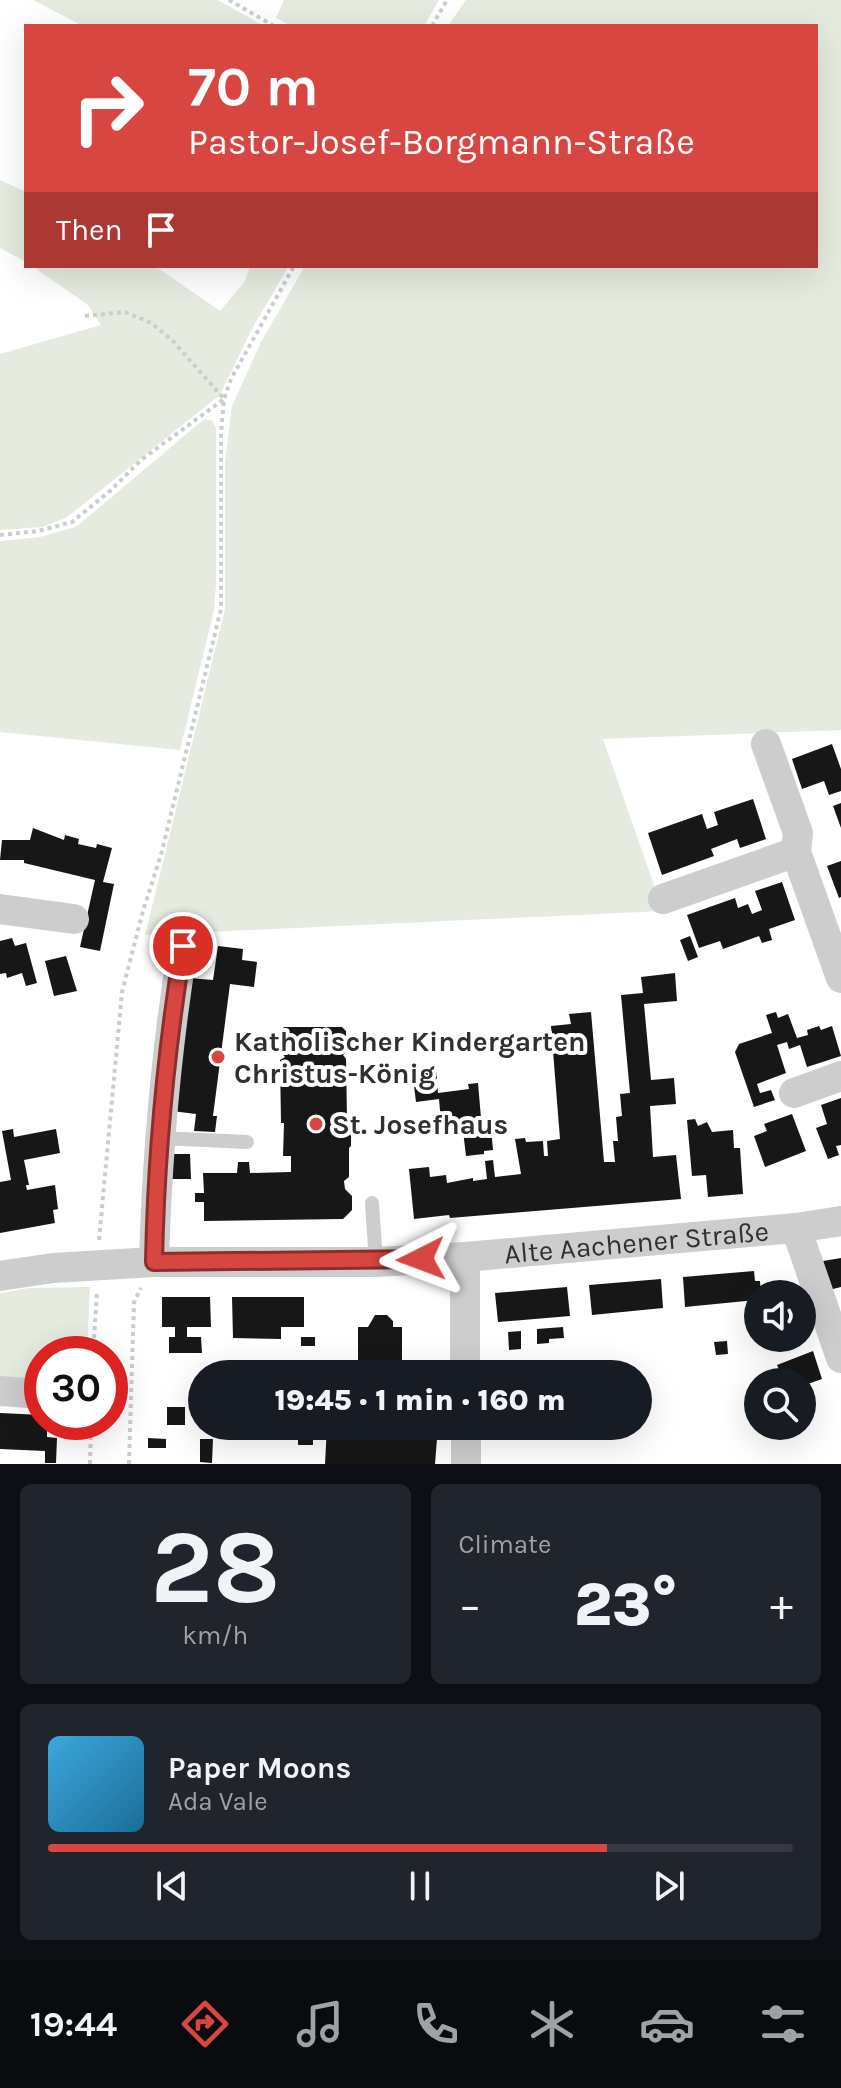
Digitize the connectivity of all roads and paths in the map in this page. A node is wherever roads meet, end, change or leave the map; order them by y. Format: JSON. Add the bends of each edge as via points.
{"nodes":[{"id":1,"x":229,"y":0,"type":"edge"},
{"id":2,"x":447,"y":0,"type":"edge"},
{"id":3,"x":271,"y":24,"type":"edge"},
{"id":4,"x":433,"y":24,"type":"edge"},
{"id":5,"x":293,"y":268,"type":"edge"},
{"id":6,"x":85,"y":316,"type":"dead end"},
{"id":7,"x":224,"y":399,"type":"junction"},
{"id":8,"x":0,"y":535,"type":"edge"},
{"id":9,"x":766,"y":744,"type":"dead end"},
{"id":10,"x":796,"y":852,"type":"junction"},
{"id":11,"x":663,"y":899,"type":"dead end"},
{"id":12,"x":0,"y":909,"type":"edge"},
{"id":13,"x":74,"y":919,"type":"dead end"},
{"id":14,"x":183,"y":946,"type":"dead end"},
{"id":15,"x":841,"y":978,"type":"edge"},
{"id":16,"x":841,"y":1076,"type":"edge"},
{"id":17,"x":794,"y":1093,"type":"dead end"},
{"id":18,"x":159,"y":1138,"type":"junction"},
{"id":19,"x":247,"y":1142,"type":"dead end"},
{"id":20,"x":372,"y":1203,"type":"dead end"},
{"id":21,"x":841,"y":1221,"type":"edge"},
{"id":22,"x":796,"y":1228,"type":"junction"},
{"id":23,"x":465,"y":1257,"type":"junction"},
{"id":24,"x":154,"y":1262,"type":"junction"},
{"id":25,"x":376,"y":1262,"type":"junction"},
{"id":26,"x":98,"y":1265,"type":"junction"},
{"id":27,"x":0,"y":1276,"type":"edge"},
{"id":28,"x":94,"y":1336,"type":"edge"},
{"id":29,"x":841,"y":1358,"type":"edge"},
{"id":30,"x":465,"y":1360,"type":"edge"},
{"id":31,"x":0,"y":1391,"type":"edge"},
{"id":32,"x":24,"y":1393,"type":"edge"},
{"id":33,"x":91,"y":1440,"type":"edge"},
{"id":34,"x":466,"y":1440,"type":"edge"},
{"id":35,"x":90,"y":1464,"type":"edge"},
{"id":36,"x":129,"y":1464,"type":"edge"},
{"id":37,"x":466,"y":1464,"type":"edge"}],
"edges":[{"from":1,"to":3,"type":"path"},
{"from":2,"to":4,"type":"path"},
{"from":5,"to":7,"type":"path"},
{"from":6,"to":7,"type":"path","via":[[125,312],[151,323]]},
{"from":7,"to":8,"type":"path","via":[[141,460],[72,522]]},
{"from":7,"to":26,"type":"path","via":[[221,609],[122,992]]},
{"from":9,"to":10,"type":"street","via":[[798,833]]},
{"from":10,"to":11,"type":"street"},
{"from":10,"to":15,"type":"street"},
{"from":12,"to":13,"type":"street"},
{"from":14,"to":18,"type":"street"},
{"from":16,"to":17,"type":"street"},
{"from":18,"to":19,"type":"lane"},
{"from":18,"to":24,"type":"street"},
{"from":20,"to":25,"type":"lane"},
{"from":21,"to":22,"type":"street","name":"Alte Aachener Straße"},
{"from":22,"to":23,"type":"street","name":"Alte Aachener Straße"},
{"from":22,"to":29,"type":"street"},
{"from":23,"to":25,"type":"street","name":"Alte Aachener Straße"},
{"from":23,"to":30,"type":"street"},
{"from":24,"to":25,"type":"street","name":"Alte Aachener Straße"},
{"from":24,"to":26,"type":"street","name":"Alte Aachener Straße"},
{"from":24,"to":36,"type":"path","via":[[134,1302]]},
{"from":26,"to":27,"type":"street","name":"Alte Aachener Straße"},
{"from":26,"to":28,"type":"path"},
{"from":31,"to":32,"type":"street"},
{"from":33,"to":35,"type":"path"},
{"from":34,"to":37,"type":"street"}]}
